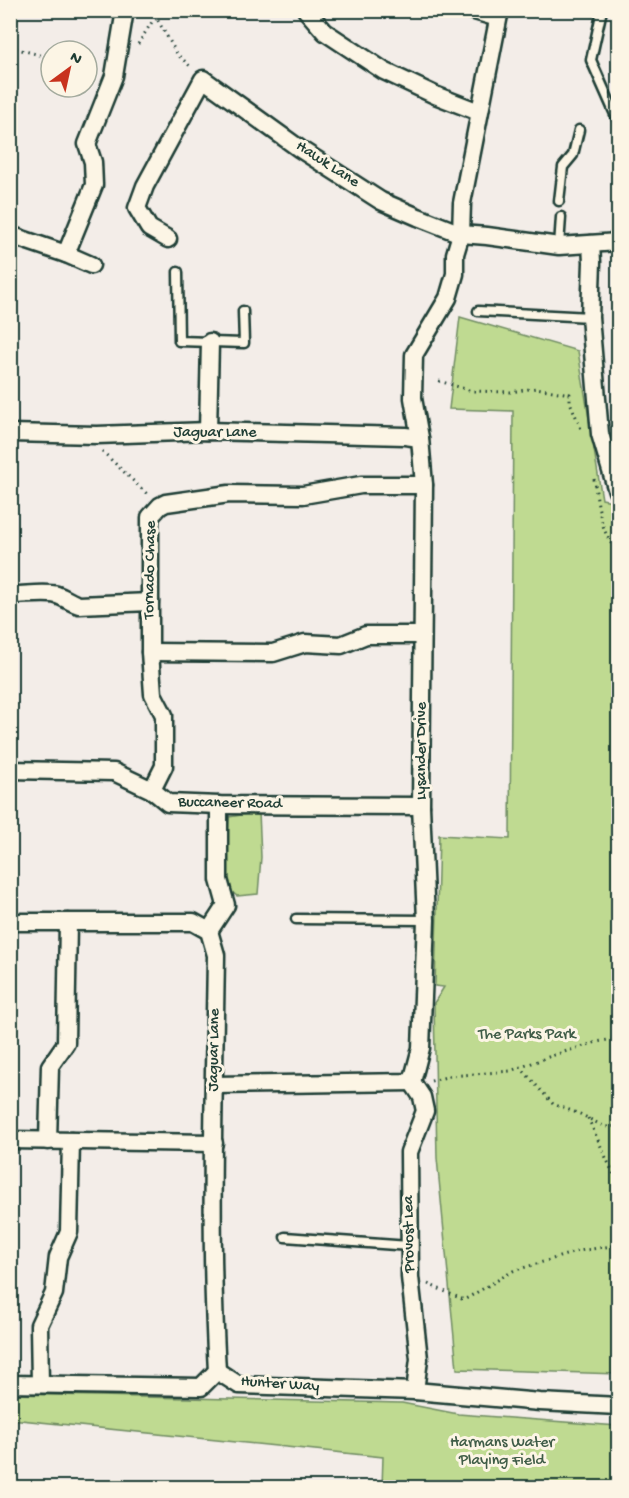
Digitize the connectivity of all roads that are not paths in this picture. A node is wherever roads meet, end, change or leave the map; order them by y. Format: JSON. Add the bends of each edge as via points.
{"nodes":[{"id":1,"x":125,"y":10,"type":"edge"},
{"id":2,"x":306,"y":10,"type":"edge"},
{"id":3,"x":471,"y":10,"type":"edge"},
{"id":4,"x":602,"y":10,"type":"edge"},
{"id":5,"x":499,"y":14,"type":"edge"},
{"id":6,"x":479,"y":112,"type":"junction"},
{"id":7,"x":618,"y":121,"type":"edge"},
{"id":8,"x":579,"y":130,"type":"dead end"},
{"id":9,"x":559,"y":201,"type":"dead end"},
{"id":10,"x":561,"y":217,"type":"dead end"},
{"id":11,"x":461,"y":234,"type":"junction"},
{"id":12,"x":10,"y":235,"type":"edge"},
{"id":13,"x":168,"y":239,"type":"dead end"},
{"id":14,"x":618,"y":242,"type":"edge"},
{"id":15,"x":591,"y":244,"type":"junction"},
{"id":16,"x":559,"y":246,"type":"junction"},
{"id":17,"x":66,"y":254,"type":"junction"},
{"id":18,"x":91,"y":265,"type":"dead end"},
{"id":19,"x":178,"y":272,"type":"dead end"},
{"id":20,"x":243,"y":311,"type":"dead end"},
{"id":21,"x":478,"y":311,"type":"dead end"},
{"id":22,"x":590,"y":317,"type":"junction"},
{"id":23,"x":210,"y":342,"type":"junction"},
{"id":24,"x":208,"y":431,"type":"junction"},
{"id":25,"x":10,"y":433,"type":"edge"},
{"id":26,"x":420,"y":438,"type":"junction"},
{"id":27,"x":424,"y":485,"type":"junction"},
{"id":28,"x":618,"y":491,"type":"edge"},
{"id":29,"x":14,"y":596,"type":"dead end"},
{"id":30,"x":150,"y":602,"type":"junction"},
{"id":31,"x":422,"y":635,"type":"junction"},
{"id":32,"x":150,"y":652,"type":"junction"},
{"id":33,"x":10,"y":770,"type":"edge"},
{"id":34,"x":152,"y":790,"type":"junction"},
{"id":35,"x":219,"y":805,"type":"junction"},
{"id":36,"x":421,"y":806,"type":"junction"},
{"id":37,"x":296,"y":919,"type":"dead end"},
{"id":38,"x":426,"y":920,"type":"junction"},
{"id":39,"x":10,"y":922,"type":"edge"},
{"id":40,"x":68,"y":922,"type":"junction"},
{"id":41,"x":209,"y":931,"type":"junction"},
{"id":42,"x":412,"y":1082,"type":"junction"},
{"id":43,"x":215,"y":1085,"type":"junction"},
{"id":44,"x":10,"y":1140,"type":"edge"},
{"id":45,"x":71,"y":1140,"type":"junction"},
{"id":46,"x":48,"y":1141,"type":"junction"},
{"id":47,"x":214,"y":1143,"type":"junction"},
{"id":48,"x":285,"y":1237,"type":"dead end"},
{"id":49,"x":409,"y":1246,"type":"junction"},
{"id":50,"x":217,"y":1371,"type":"junction"},
{"id":51,"x":10,"y":1384,"type":"edge"},
{"id":52,"x":40,"y":1384,"type":"junction"},
{"id":53,"x":415,"y":1391,"type":"junction"},
{"id":54,"x":618,"y":1406,"type":"edge"}],
"edges":[{"from":1,"to":17,"type":"street","via":[[114,76],[87,144],[94,185]]},
{"from":2,"to":6,"type":"street","via":[[325,32],[384,70]]},
{"from":3,"to":5,"type":"street"},
{"from":4,"to":7,"type":"lane","via":[[591,60]]},
{"from":5,"to":6,"type":"street","name":"Lysander Drive"},
{"from":6,"to":11,"type":"street","name":"Lysander Drive","via":[[462,203]]},
{"from":8,"to":9,"type":"lane","via":[[573,155],[563,167]]},
{"from":10,"to":16,"type":"lane"},
{"from":11,"to":13,"type":"street","name":"Hawk Lane","via":[[381,201],[203,79],[137,208],[149,228]]},
{"from":11,"to":16,"type":"street","name":"Hawk Lane"},
{"from":11,"to":26,"type":"street","name":"Lysander Drive","via":[[448,298],[414,355],[413,398]]},
{"from":12,"to":17,"type":"street"},
{"from":14,"to":15,"type":"street","name":"Hawk Lane"},
{"from":15,"to":16,"type":"street","name":"Hawk Lane"},
{"from":15,"to":22,"type":"street"},
{"from":17,"to":18,"type":"street"},
{"from":19,"to":23,"type":"lane","via":[[179,341]]},
{"from":20,"to":23,"type":"lane","via":[[244,343]]},
{"from":21,"to":22,"type":"lane"},
{"from":22,"to":28,"type":"street","via":[[600,434]]},
{"from":23,"to":24,"type":"street"},
{"from":24,"to":25,"type":"street","name":"Jaguar Lane"},
{"from":24,"to":26,"type":"street","name":"Jaguar Lane"},
{"from":26,"to":27,"type":"street","name":"Lysander Drive"},
{"from":27,"to":30,"type":"street","name":"Tornado Chase","via":[[361,485],[303,495],[229,494],[166,503],[150,517]]},
{"from":27,"to":31,"type":"street","name":"Lysander Drive"},
{"from":29,"to":30,"type":"street","via":[[53,594],[79,605]]},
{"from":30,"to":32,"type":"street","name":"Tornado Chase"},
{"from":31,"to":32,"type":"street","via":[[366,636],[341,645],[305,643],[273,653]]},
{"from":31,"to":36,"type":"street","name":"Lysander Drive"},
{"from":32,"to":34,"type":"street","name":"Tornado Chase","via":[[153,694],[164,715],[164,766]]},
{"from":33,"to":34,"type":"street","name":"Buccaneer Road","via":[[114,772]]},
{"from":34,"to":35,"type":"street","name":"Buccaneer Road","via":[[168,803]]},
{"from":35,"to":36,"type":"street","name":"Buccaneer Road"},
{"from":35,"to":41,"type":"street","via":[[219,880],[226,905]]},
{"from":36,"to":38,"type":"street","name":"Lysander Drive"},
{"from":37,"to":38,"type":"lane"},
{"from":38,"to":42,"type":"street","name":"Lysander Drive","via":[[421,1048]]},
{"from":39,"to":40,"type":"street"},
{"from":40,"to":41,"type":"street","via":[[193,922]]},
{"from":40,"to":46,"type":"street","via":[[66,1043],[50,1066]]},
{"from":41,"to":43,"type":"street","name":"Jaguar Lane","via":[[216,955]]},
{"from":42,"to":43,"type":"street"},
{"from":42,"to":49,"type":"street","name":"Provost Lea","via":[[425,1111],[409,1152]]},
{"from":43,"to":47,"type":"street","name":"Jaguar Lane"},
{"from":44,"to":46,"type":"street"},
{"from":45,"to":46,"type":"street"},
{"from":45,"to":47,"type":"street"},
{"from":45,"to":52,"type":"street","via":[[69,1232],[58,1257],[54,1293],[39,1325]]},
{"from":47,"to":50,"type":"street","name":"Jaguar Lane"},
{"from":48,"to":49,"type":"lane"},
{"from":49,"to":53,"type":"street","name":"Provost Lea","via":[[419,1359]]},
{"from":50,"to":52,"type":"street","via":[[201,1387]]},
{"from":50,"to":53,"type":"street","name":"Hunter Way","via":[[239,1385]]},
{"from":51,"to":52,"type":"street"},
{"from":53,"to":54,"type":"street","name":"Hunter Way"}]}
